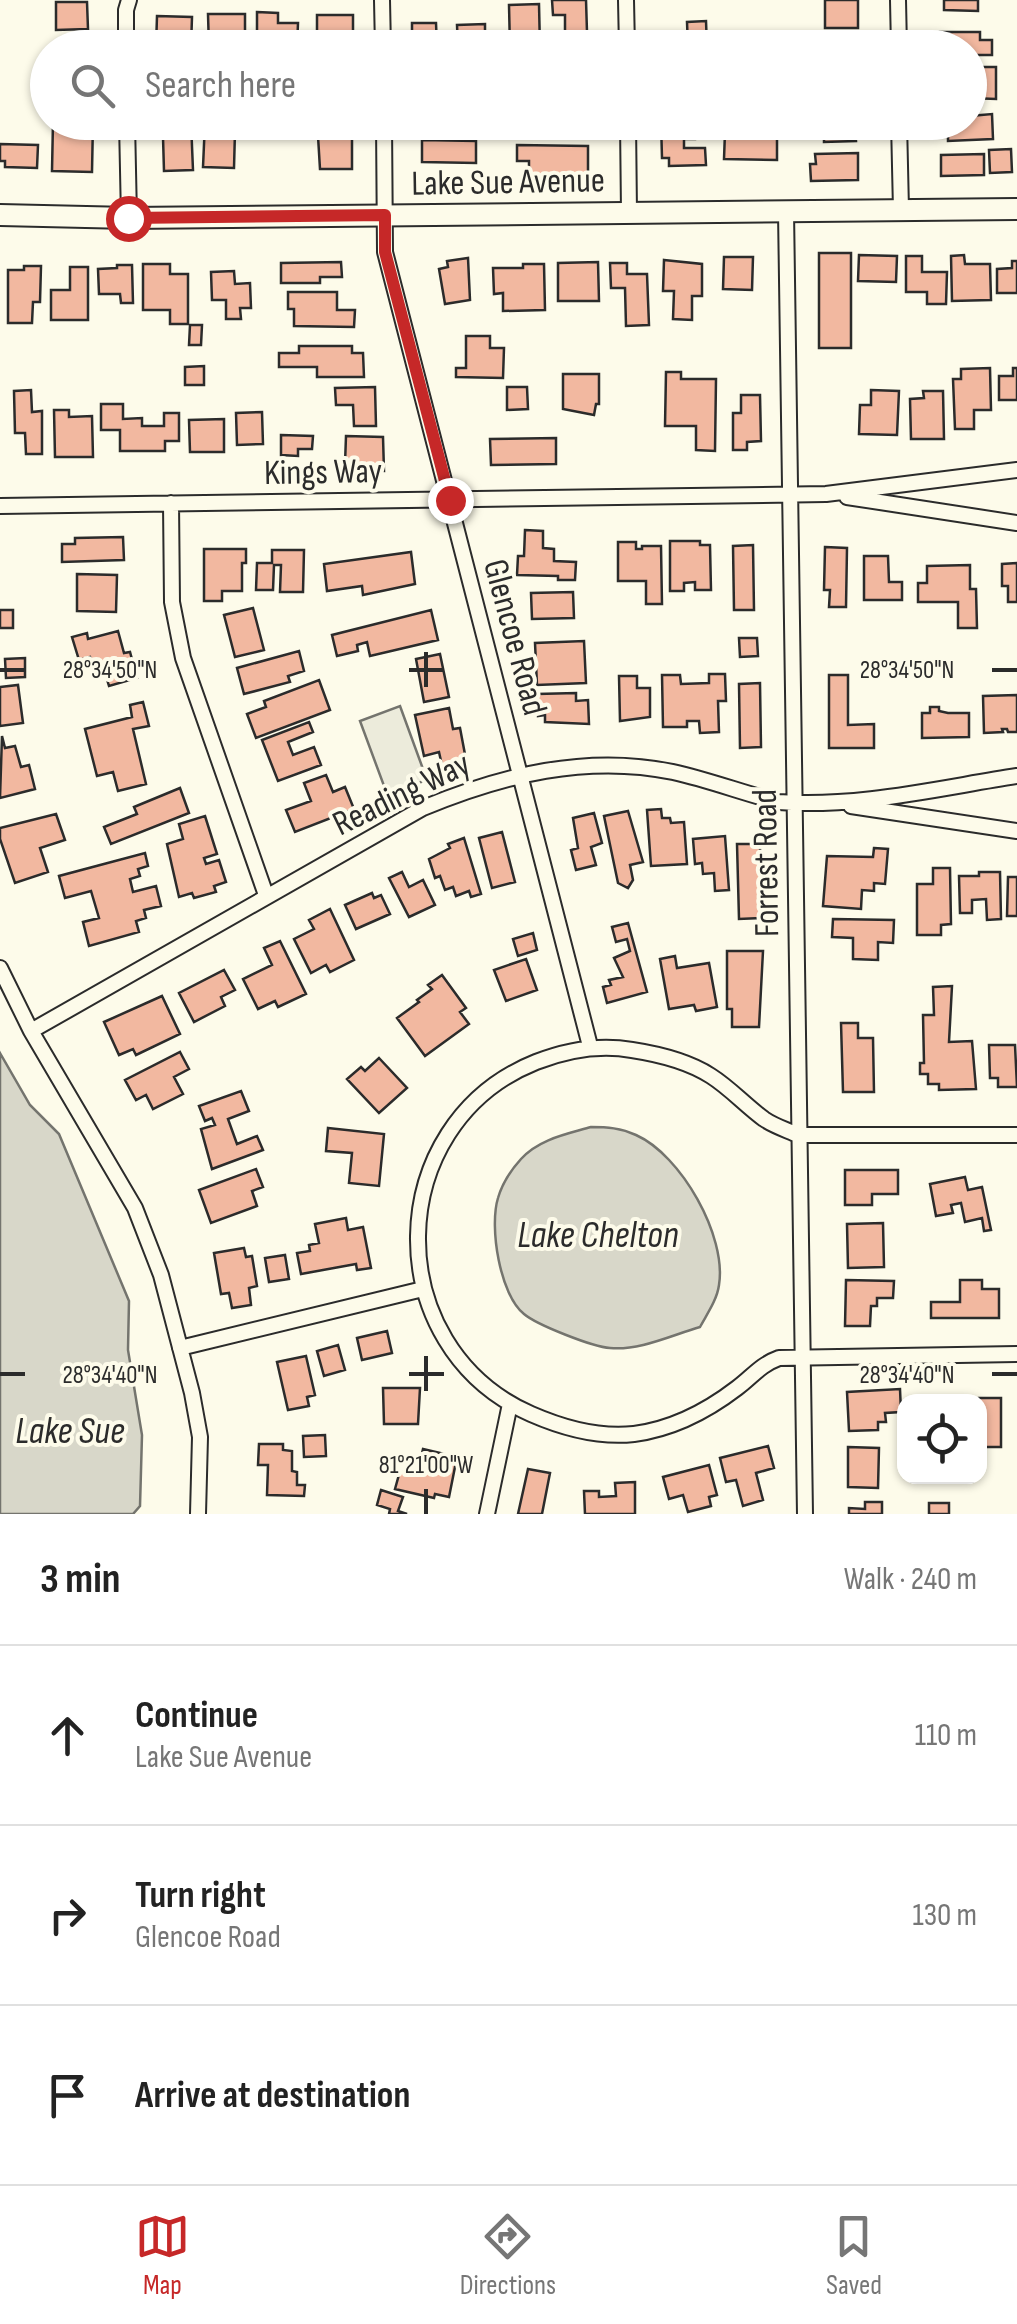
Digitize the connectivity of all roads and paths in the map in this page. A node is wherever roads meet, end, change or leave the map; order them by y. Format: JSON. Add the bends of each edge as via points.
{"nodes":[{"id":1,"x":129,"y":0,"type":"edge"},
{"id":2,"x":382,"y":0,"type":"edge"},
{"id":3,"x":626,"y":0,"type":"edge"},
{"id":4,"x":898,"y":0,"type":"edge"},
{"id":5,"x":126,"y":30,"type":"edge"},
{"id":6,"x":382,"y":30,"type":"edge"},
{"id":7,"x":627,"y":30,"type":"edge"},
{"id":8,"x":898,"y":30,"type":"edge"},
{"id":9,"x":128,"y":140,"type":"edge"},
{"id":10,"x":384,"y":140,"type":"edge"},
{"id":11,"x":628,"y":140,"type":"edge"},
{"id":12,"x":900,"y":140,"type":"edge"},
{"id":13,"x":900,"y":210,"type":"junction"},
{"id":14,"x":1017,"y":210,"type":"edge"},
{"id":15,"x":786,"y":211,"type":"junction"},
{"id":16,"x":629,"y":213,"type":"junction"},
{"id":17,"x":0,"y":215,"type":"edge"},
{"id":18,"x":385,"y":215,"type":"junction"},
{"id":19,"x":128,"y":218,"type":"junction"},
{"id":20,"x":1017,"y":470,"type":"edge"},
{"id":21,"x":790,"y":494,"type":"junction"},
{"id":22,"x":826,"y":494,"type":"junction"},
{"id":23,"x":450,"y":500,"type":"junction"},
{"id":24,"x":171,"y":503,"type":"junction"},
{"id":25,"x":0,"y":506,"type":"edge"},
{"id":26,"x":1017,"y":523,"type":"edge"},
{"id":27,"x":521,"y":774,"type":"junction"},
{"id":28,"x":1017,"y":776,"type":"edge"},
{"id":29,"x":794,"y":803,"type":"junction"},
{"id":30,"x":835,"y":803,"type":"junction"},
{"id":31,"x":1017,"y":830,"type":"edge"},
{"id":32,"x":266,"y":896,"type":"junction"},
{"id":33,"x":0,"y":968,"type":"edge"},
{"id":34,"x":31,"y":1030,"type":"junction"},
{"id":35,"x":590,"y":1046,"type":"junction"},
{"id":36,"x":798,"y":1135,"type":"junction"},
{"id":37,"x":1017,"y":1135,"type":"edge"},
{"id":38,"x":423,"y":1288,"type":"junction"},
{"id":39,"x":180,"y":1348,"type":"junction"},
{"id":40,"x":1017,"y":1354,"type":"edge"},
{"id":41,"x":802,"y":1355,"type":"junction"},
{"id":42,"x":510,"y":1404,"type":"junction"},
{"id":43,"x":198,"y":1514,"type":"edge"},
{"id":44,"x":488,"y":1514,"type":"edge"},
{"id":45,"x":805,"y":1514,"type":"edge"}],
"edges":[{"from":1,"to":5,"type":"street"},
{"from":2,"to":6,"type":"street"},
{"from":3,"to":7,"type":"street"},
{"from":4,"to":8,"type":"street"},
{"from":9,"to":19,"type":"street"},
{"from":10,"to":18,"type":"street","name":"Glencoe Road"},
{"from":11,"to":16,"type":"street"},
{"from":12,"to":13,"type":"street"},
{"from":13,"to":14,"type":"street","name":"Lake Sue Avenue"},
{"from":13,"to":15,"type":"street","name":"Lake Sue Avenue"},
{"from":15,"to":16,"type":"street","name":"Lake Sue Avenue"},
{"from":15,"to":21,"type":"street","name":"Forrest Road"},
{"from":16,"to":18,"type":"street","name":"Lake Sue Avenue"},
{"from":17,"to":19,"type":"street","name":"Lake Sue Avenue"},
{"from":18,"to":19,"type":"street","name":"Lake Sue Avenue"},
{"from":18,"to":23,"type":"street","name":"Glencoe Road","via":[[385,252]]},
{"from":20,"to":22,"type":"street","name":"Kings Way"},
{"from":21,"to":22,"type":"street","name":"Kings Way"},
{"from":21,"to":23,"type":"street","name":"Kings Way"},
{"from":21,"to":29,"type":"street","name":"Forrest Road"},
{"from":22,"to":26,"type":"street","name":"Kings Way"},
{"from":23,"to":24,"type":"street","name":"Kings Way"},
{"from":23,"to":27,"type":"street","name":"Glencoe Road"},
{"from":24,"to":25,"type":"street","name":"Kings Way"},
{"from":24,"to":32,"type":"street","via":[[172,602],[183,658]]},
{"from":27,"to":29,"type":"street","name":"Reading Way","via":[[580,766],[670,771]]},
{"from":27,"to":32,"type":"street","name":"Reading Way","via":[[423,808]]},
{"from":27,"to":35,"type":"street","name":"Glencoe Road"},
{"from":28,"to":30,"type":"street","name":"Reading Way"},
{"from":29,"to":30,"type":"street","name":"Reading Way"},
{"from":29,"to":36,"type":"street","name":"Forrest Road"},
{"from":30,"to":31,"type":"street","name":"Reading Way"},
{"from":32,"to":34,"type":"street","name":"Reading Way"},
{"from":33,"to":34,"type":"street"},
{"from":34,"to":39,"type":"street","via":[[135,1208]]},
{"from":35,"to":36,"type":"street","via":[[676,1060],[710,1075],[766,1121]]},
{"from":35,"to":38,"type":"street","via":[[510,1072],[482,1092],[453,1128],[420,1204],[416,1245]]},
{"from":36,"to":37,"type":"street"},
{"from":36,"to":41,"type":"street","name":"Forrest Road"},
{"from":38,"to":39,"type":"street"},
{"from":38,"to":42,"type":"street","via":[[456,1357]]},
{"from":39,"to":43,"type":"street","via":[[200,1437]]},
{"from":40,"to":41,"type":"street"},
{"from":41,"to":42,"type":"street","via":[[761,1365],[741,1386],[679,1423],[635,1434],[584,1431]]},
{"from":41,"to":45,"type":"street","name":"Forrest Road"},
{"from":42,"to":44,"type":"street"}]}
